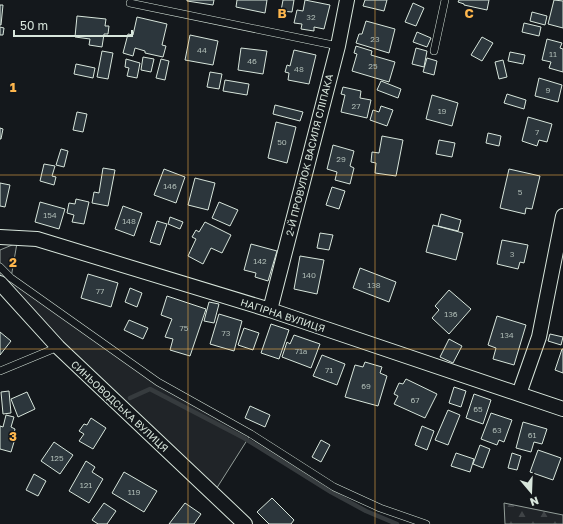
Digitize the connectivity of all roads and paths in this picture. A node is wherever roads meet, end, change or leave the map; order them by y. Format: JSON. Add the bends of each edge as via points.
{"nodes":[{"id":1,"x":348,"y":0,"type":"edge"},
{"id":2,"x":446,"y":0,"type":"edge"},
{"id":3,"x":130,"y":4,"type":"dead end"},
{"id":4,"x":338,"y":46,"type":"junction"},
{"id":5,"x":434,"y":52,"type":"dead end"},
{"id":6,"x":563,"y":216,"type":"edge"},
{"id":7,"x":0,"y":237,"type":"edge"},
{"id":8,"x":0,"y":266,"type":"edge"},
{"id":9,"x":0,"y":283,"type":"edge"},
{"id":10,"x":270,"y":310,"type":"junction"},
{"id":11,"x":58,"y":347,"type":"junction"},
{"id":12,"x":0,"y":370,"type":"edge"},
{"id":13,"x":519,"y":394,"type":"junction"},
{"id":14,"x":563,"y":409,"type":"edge"},
{"id":15,"x":245,"y":524,"type":"edge"},
{"id":16,"x":426,"y":524,"type":"edge"}],
"edges":[{"from":1,"to":4,"type":"street","name":"2-Й ПРОВУЛОК ВАСИЛЯ СЛІПАКА"},
{"from":2,"to":5,"type":"lane"},
{"from":3,"to":4,"type":"lane"},
{"from":4,"to":10,"type":"street","name":"2-Й ПРОВУЛОК ВАСИЛЯ СЛІПАКА"},
{"from":6,"to":13,"type":"street","via":[[539,337]]},
{"from":7,"to":10,"type":"street","name":"НАГІРНА ВУЛИЦЯ","via":[[37,239]]},
{"from":8,"to":16,"type":"lane","via":[[11,278],[158,382],[251,434],[334,487],[380,508]]},
{"from":9,"to":11,"type":"street","name":"СИНЬОВОДСЬКА ВУЛИЦЯ"},
{"from":10,"to":13,"type":"street","name":"НАГІРНА ВУЛИЦЯ"},
{"from":11,"to":12,"type":"lane"},
{"from":11,"to":15,"type":"street","name":"СИНЬОВОДСЬКА ВУЛИЦЯ"},
{"from":13,"to":14,"type":"street","name":"НАГІРНА ВУЛИЦЯ"}]}
